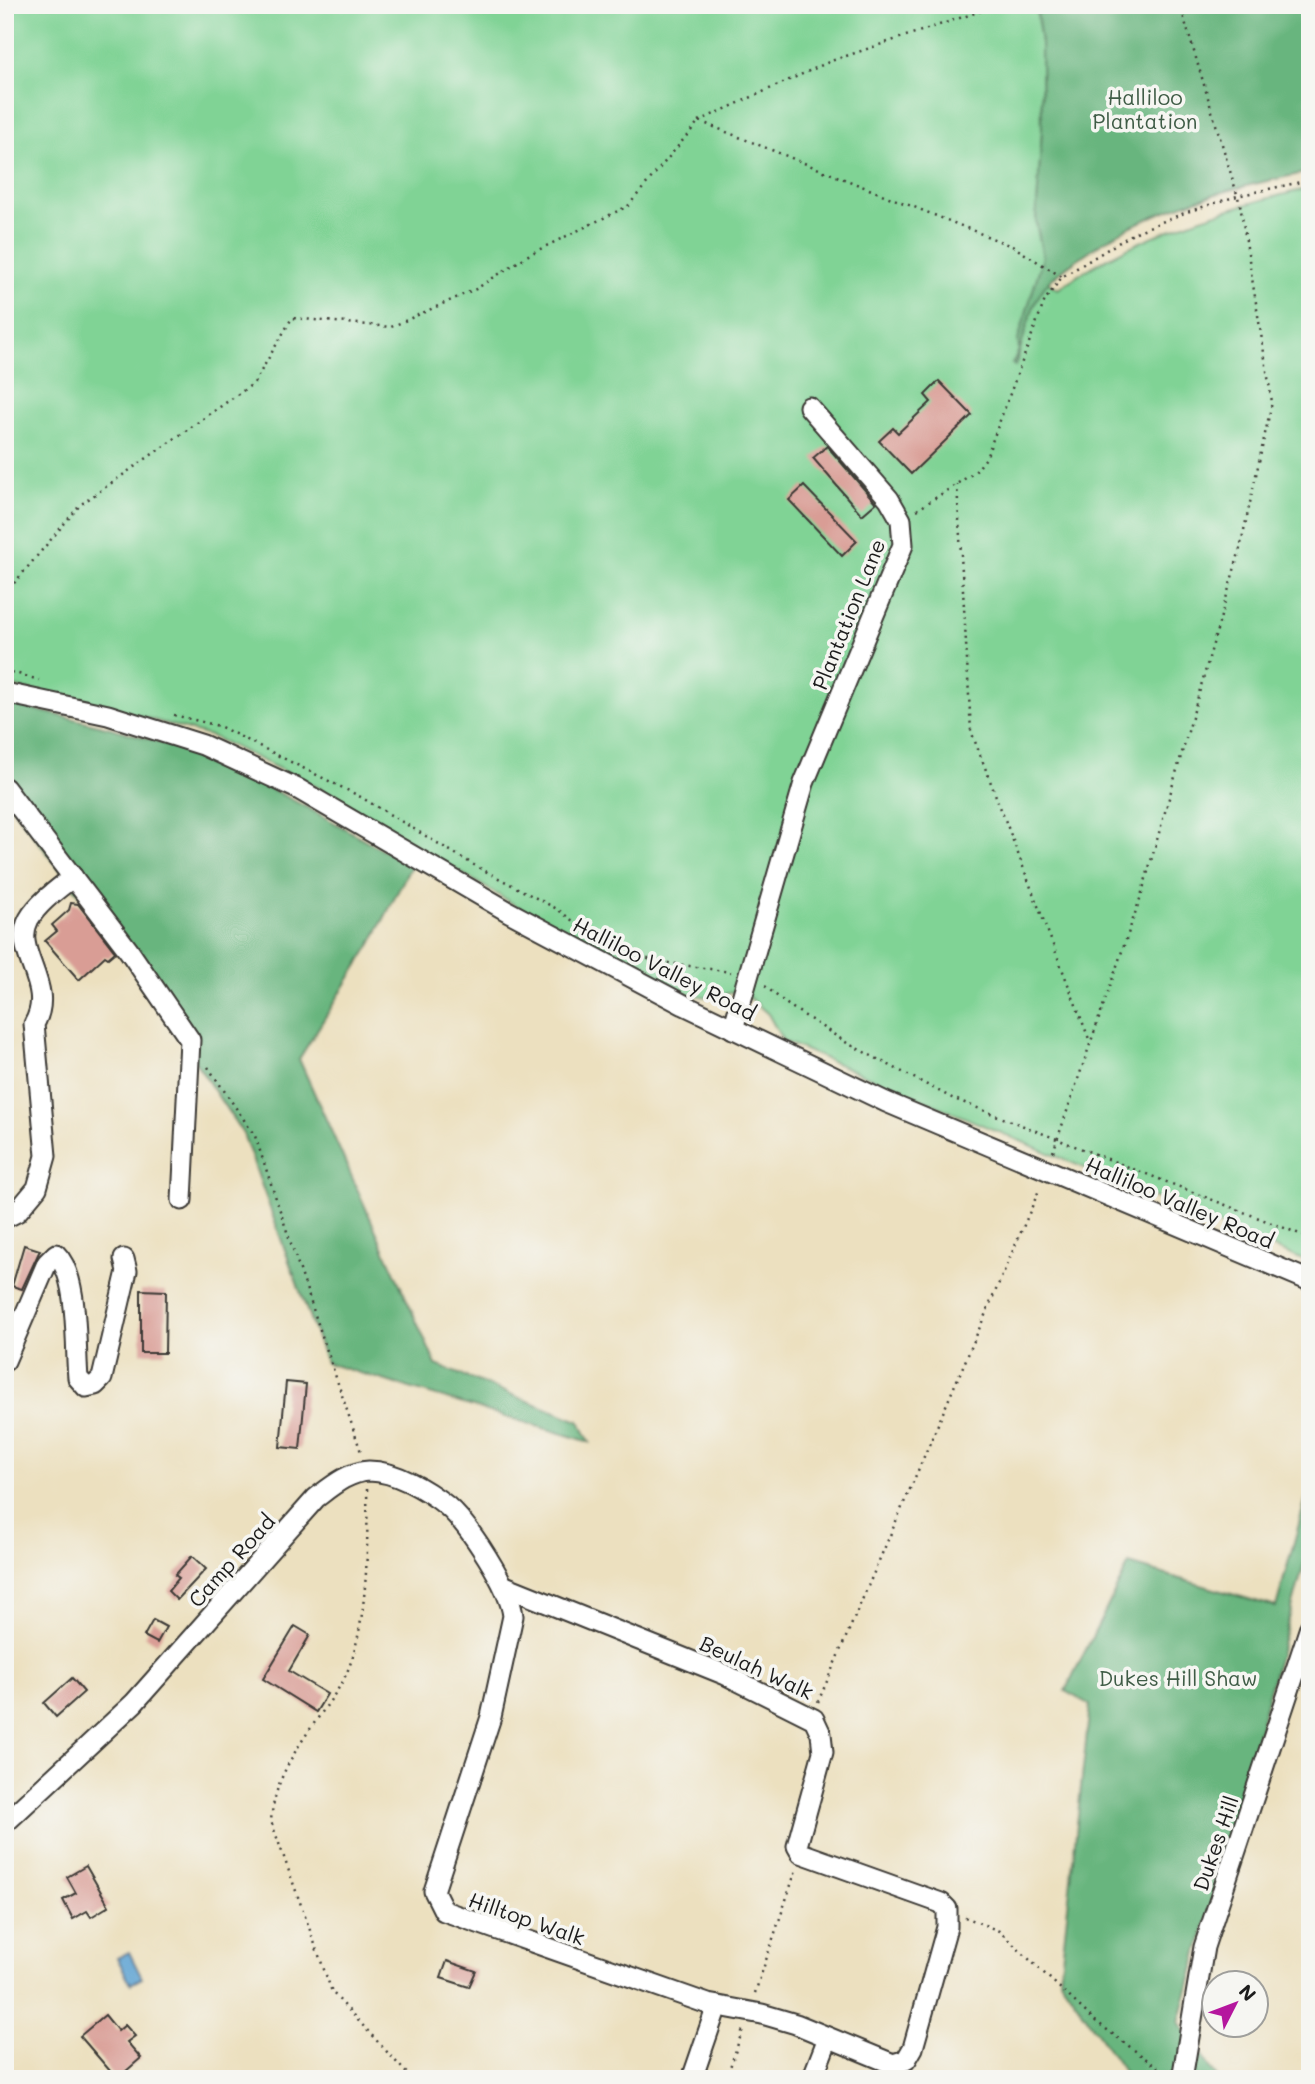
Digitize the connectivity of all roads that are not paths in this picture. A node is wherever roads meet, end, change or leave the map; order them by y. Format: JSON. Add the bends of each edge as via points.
{"nodes":[{"id":1,"x":809,"y":407,"type":"dead end"},
{"id":2,"x":5,"y":693,"type":"edge"},
{"id":3,"x":5,"y":788,"type":"edge"},
{"id":4,"x":73,"y":877,"type":"junction"},
{"id":5,"x":733,"y":1029,"type":"junction"},
{"id":6,"x":182,"y":1200,"type":"dead end"},
{"id":7,"x":5,"y":1218,"type":"edge"},
{"id":8,"x":124,"y":1259,"type":"dead end"},
{"id":9,"x":1310,"y":1282,"type":"edge"},
{"id":10,"x":5,"y":1362,"type":"edge"},
{"id":11,"x":505,"y":1586,"type":"junction"},
{"id":12,"x":1310,"y":1627,"type":"edge"},
{"id":13,"x":5,"y":1823,"type":"edge"},
{"id":14,"x":717,"y":2006,"type":"junction"},
{"id":15,"x":828,"y":2038,"type":"junction"},
{"id":16,"x":913,"y":2048,"type":"joint"},
{"id":17,"x":692,"y":2079,"type":"edge"},
{"id":18,"x":812,"y":2079,"type":"edge"},
{"id":19,"x":1182,"y":2079,"type":"edge"}],
"edges":[{"from":1,"to":5,"type":"street","name":"Plantation Lane","via":[[889,499],[901,520],[903,545],[804,783]]},
{"from":2,"to":5,"type":"street","name":"Halliloo Valley Road","via":[[108,715],[203,746],[298,789],[509,912]]},
{"from":3,"to":4,"type":"street"},
{"from":4,"to":6,"type":"street","via":[[190,1040]]},
{"from":4,"to":7,"type":"street","via":[[36,911],[24,938],[40,987],[42,1010],[34,1024],[46,1156],[37,1188],[17,1212]]},
{"from":5,"to":9,"type":"street","name":"Halliloo Valley Road","via":[[886,1101]]},
{"from":8,"to":10,"type":"street","via":[[127,1271],[102,1378],[95,1385],[86,1387],[78,1378],[70,1279],[56,1254],[47,1263]]},
{"from":11,"to":13,"type":"street","name":"Camp Road","via":[[448,1507],[383,1472],[367,1471],[337,1482],[316,1498],[134,1703]]},
{"from":11,"to":14,"type":"street","name":"Hilltop Walk","via":[[513,1616],[491,1717],[435,1891],[439,1905],[451,1916]]},
{"from":11,"to":16,"type":"street","name":"Beulah Walk","via":[[726,1675],[814,1719],[823,1752],[797,1846],[801,1853],[947,1909],[947,1927]]},
{"from":12,"to":19,"type":"street","name":"Dukes Hill","via":[[1204,1947]]},
{"from":14,"to":15,"type":"street","name":"Hilltop Walk","via":[[796,2024]]},
{"from":14,"to":17,"type":"street"},
{"from":15,"to":16,"type":"street","name":"Hilltop Walk","via":[[893,2064],[906,2060]]},
{"from":15,"to":18,"type":"street"}]}
